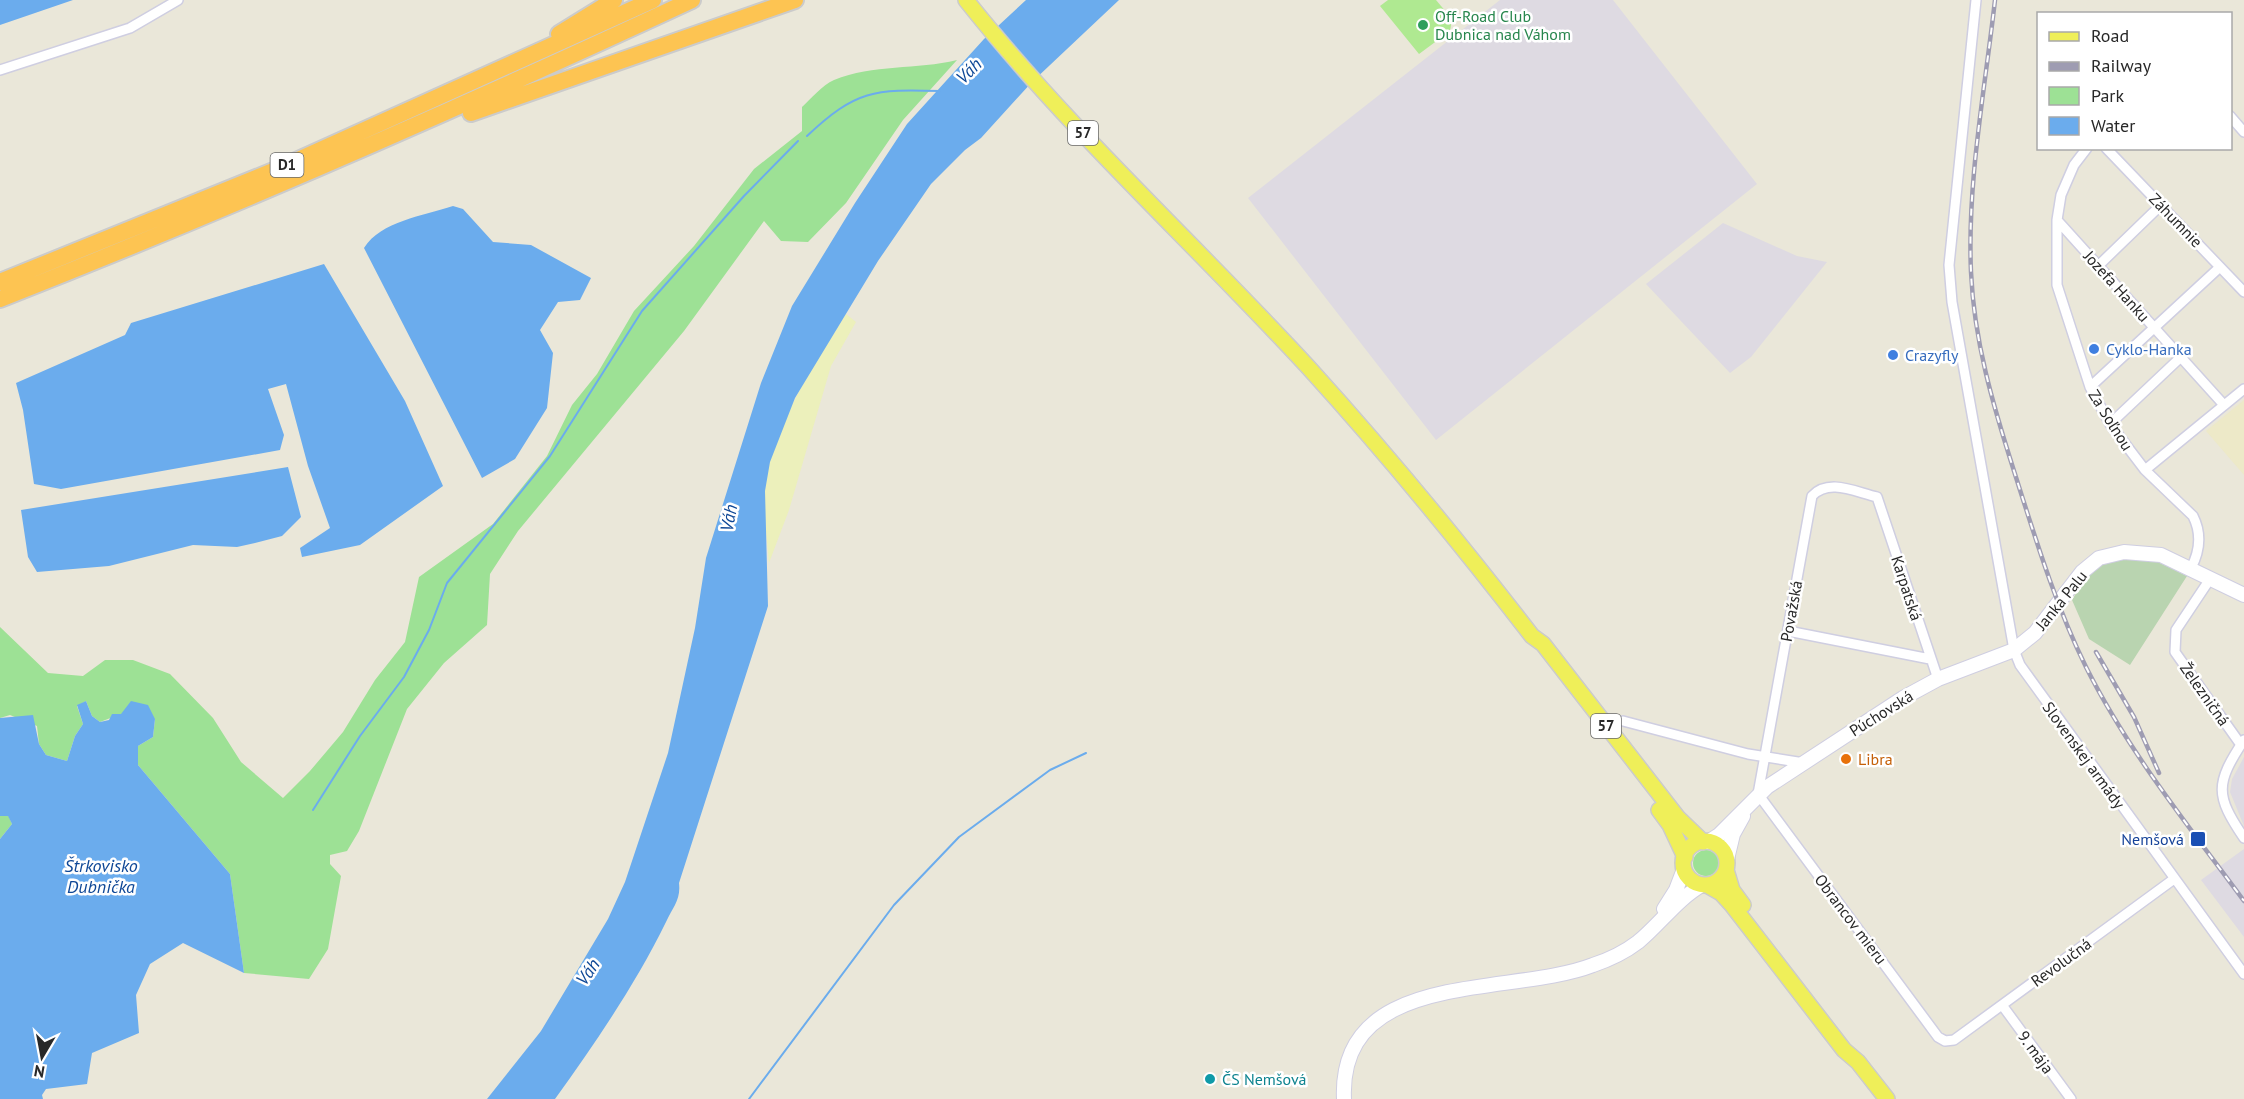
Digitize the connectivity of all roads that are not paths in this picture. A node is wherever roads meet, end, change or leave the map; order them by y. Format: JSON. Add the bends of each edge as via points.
{"nodes":[{"id":1,"x":178,"y":0,"type":"edge"},
{"id":2,"x":614,"y":0,"type":"edge"},
{"id":3,"x":653,"y":0,"type":"edge"},
{"id":4,"x":692,"y":0,"type":"edge"},
{"id":5,"x":795,"y":0,"type":"edge"},
{"id":6,"x":966,"y":0,"type":"edge"},
{"id":7,"x":1976,"y":0,"type":"edge"},
{"id":8,"x":0,"y":70,"type":"edge"},
{"id":9,"x":489,"y":76,"type":"junction"},
{"id":10,"x":2232,"y":119,"type":"edge"},
{"id":11,"x":405,"y":132,"type":"junction"},
{"id":12,"x":2244,"y":132,"type":"edge"},
{"id":13,"x":2085,"y":150,"type":"edge"},
{"id":14,"x":2108,"y":150,"type":"edge"},
{"id":15,"x":2162,"y":204,"type":"junction"},
{"id":16,"x":2057,"y":220,"type":"junction"},
{"id":17,"x":2099,"y":266,"type":"junction"},
{"id":18,"x":2220,"y":267,"type":"junction"},
{"id":19,"x":0,"y":282,"type":"edge"},
{"id":20,"x":2244,"y":292,"type":"edge"},
{"id":21,"x":0,"y":299,"type":"edge"},
{"id":22,"x":2154,"y":327,"type":"junction"},
{"id":23,"x":2182,"y":356,"type":"junction"},
{"id":24,"x":2090,"y":387,"type":"junction"},
{"id":25,"x":2244,"y":389,"type":"edge"},
{"id":26,"x":2224,"y":405,"type":"junction"},
{"id":27,"x":2110,"y":424,"type":"junction"},
{"id":28,"x":2145,"y":470,"type":"junction"},
{"id":29,"x":1877,"y":497,"type":"joint"},
{"id":30,"x":2191,"y":568,"type":"junction"},
{"id":31,"x":2210,"y":579,"type":"junction"},
{"id":32,"x":2244,"y":595,"type":"edge"},
{"id":33,"x":1788,"y":632,"type":"junction"},
{"id":34,"x":1532,"y":636,"type":"junction"},
{"id":35,"x":2014,"y":650,"type":"junction"},
{"id":36,"x":1930,"y":659,"type":"junction"},
{"id":37,"x":1938,"y":680,"type":"junction"},
{"id":38,"x":1623,"y":722,"type":"dead end"},
{"id":39,"x":2242,"y":742,"type":"edge"},
{"id":40,"x":1766,"y":757,"type":"junction"},
{"id":41,"x":1804,"y":763,"type":"junction"},
{"id":42,"x":1755,"y":798,"type":"junction"},
{"id":43,"x":2244,"y":838,"type":"edge"},
{"id":44,"x":1705,"y":842,"type":"junction"},
{"id":45,"x":1684,"y":863,"type":"junction"},
{"id":46,"x":1727,"y":864,"type":"junction"},
{"id":47,"x":2174,"y":879,"type":"junction"},
{"id":48,"x":1705,"y":885,"type":"junction"},
{"id":49,"x":1654,"y":927,"type":"junction"},
{"id":50,"x":2244,"y":974,"type":"edge"},
{"id":51,"x":2002,"y":1005,"type":"junction"},
{"id":52,"x":1945,"y":1041,"type":"joint"},
{"id":53,"x":1858,"y":1062,"type":"junction"},
{"id":54,"x":1344,"y":1099,"type":"edge"},
{"id":55,"x":1887,"y":1099,"type":"edge"},
{"id":56,"x":2071,"y":1099,"type":"edge"}],
"edges":[{"from":1,"to":8,"type":"street","via":[[130,28]]},
{"from":2,"to":9,"type":"highway"},
{"from":3,"to":9,"type":"highway","number":"D1"},
{"from":4,"to":11,"type":"highway","number":"D1"},
{"from":5,"to":11,"type":"highway","via":[[430,129]]},
{"from":6,"to":34,"type":"main road","number":"57","via":[[1070,120],[1309,368],[1430,508]]},
{"from":7,"to":35,"type":"street","name":"Slovenskej armády","via":[[1949,265],[1955,320]]},
{"from":9,"to":19,"type":"highway","number":"D1","via":[[189,207]]},
{"from":10,"to":12,"type":"street"},
{"from":11,"to":21,"type":"highway","number":"D1"},
{"from":13,"to":16,"type":"street","name":"Za Soľnou","via":[[2061,195]]},
{"from":14,"to":15,"type":"street","name":"Záhumnie"},
{"from":15,"to":17,"type":"street"},
{"from":15,"to":18,"type":"street","name":"Záhumnie"},
{"from":16,"to":17,"type":"street","name":"Jozefa Hanku"},
{"from":16,"to":24,"type":"street","name":"Za Soľnou","via":[[2057,285]]},
{"from":17,"to":22,"type":"street","name":"Jozefa Hanku"},
{"from":18,"to":20,"type":"street","name":"Záhumnie"},
{"from":18,"to":22,"type":"street"},
{"from":22,"to":23,"type":"street","name":"Jozefa Hanku"},
{"from":22,"to":24,"type":"street"},
{"from":23,"to":26,"type":"street","name":"Jozefa Hanku"},
{"from":23,"to":27,"type":"street"},
{"from":24,"to":27,"type":"street","name":"Za Soľnou"},
{"from":25,"to":26,"type":"street"},
{"from":26,"to":28,"type":"street"},
{"from":27,"to":28,"type":"street","name":"Za Soľnou"},
{"from":28,"to":30,"type":"street","name":"Za Soľnou","via":[[2197,524],[2200,542]]},
{"from":29,"to":33,"type":"street","name":"Považská","via":[[1830,486],[1820,488],[1812,496]]},
{"from":29,"to":36,"type":"street","name":"Karpatská"},
{"from":30,"to":31,"type":"main road","name":"Janka Palu"},
{"from":30,"to":35,"type":"main road","name":"Janka Palu","via":[[2148,552],[2099,558],[2082,572],[2035,633]]},
{"from":31,"to":32,"type":"main road","name":"Janka Palu"},
{"from":31,"to":39,"type":"street","name":"Železničná","via":[[2176,630],[2175,652]]},
{"from":33,"to":36,"type":"street"},
{"from":33,"to":40,"type":"street","name":"Považská"},
{"from":34,"to":44,"type":"main road","number":"57","via":[[1543,644],[1678,818]]},
{"from":34,"to":45,"type":"main road","number":"57","via":[[1535,649],[1670,825]]},
{"from":35,"to":37,"type":"main road","name":"Púchovská"},
{"from":35,"to":47,"type":"street","name":"Slovenskej armády","via":[[2020,665]]},
{"from":36,"to":37,"type":"street","name":"Karpatská"},
{"from":37,"to":41,"type":"main road","name":"Púchovská","via":[[1903,698]]},
{"from":38,"to":40,"type":"street"},
{"from":39,"to":43,"type":"street","name":"Železničná","via":[[2222,778],[2222,800]]},
{"from":40,"to":41,"type":"street"},
{"from":40,"to":42,"type":"street","name":"Považská"},
{"from":41,"to":42,"type":"main road","name":"Púchovská"},
{"from":42,"to":44,"type":"main road","via":[[1719,835]]},
{"from":42,"to":46,"type":"main road","via":[[1733,834]]},
{"from":42,"to":52,"type":"street","name":"Obrancov mieru","via":[[1938,1037]]},
{"from":44,"to":45,"type":"main road","via":[[1690,848]]},
{"from":44,"to":46,"type":"main road","number":"57","via":[[1718,845]]},
{"from":45,"to":48,"type":"main road","number":"57","via":[[1693,881]]},
{"from":45,"to":49,"type":"main road","via":[[1676,890]]},
{"from":46,"to":48,"type":"main road","via":[[1719,880]]},
{"from":46,"to":53,"type":"main road","number":"57","via":[[1736,895],[1852,1046]]},
{"from":47,"to":50,"type":"street","name":"Slovenskej armády"},
{"from":47,"to":51,"type":"street","name":"Revolučná"},
{"from":48,"to":49,"type":"main road"},
{"from":48,"to":53,"type":"main road","number":"57","via":[[1721,893],[1732,905],[1844,1050]]},
{"from":49,"to":54,"type":"main road","via":[[1621,953],[1582,969],[1444,993],[1396,1008],[1378,1019],[1358,1040],[1346,1068]]},
{"from":51,"to":52,"type":"street","name":"Revolučná","via":[[1954,1040]]},
{"from":51,"to":56,"type":"street","name":"9. mája"},
{"from":53,"to":55,"type":"main road","number":"57"}]}
